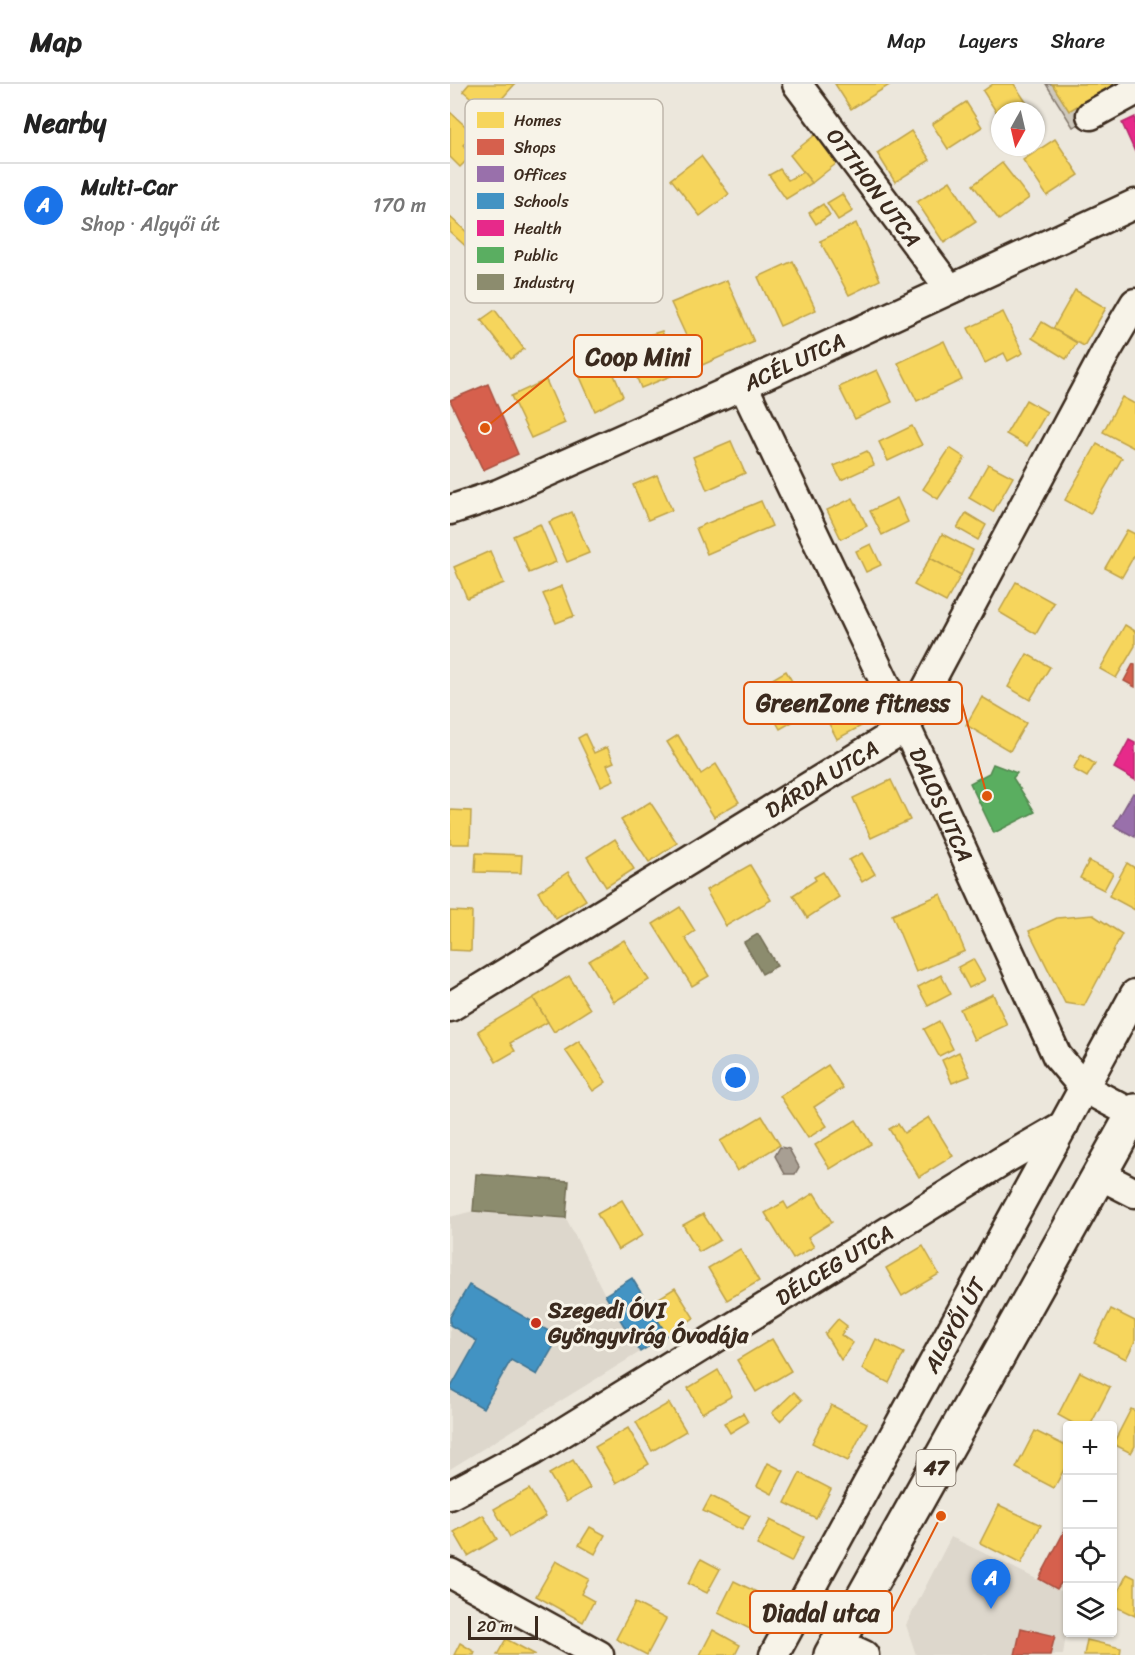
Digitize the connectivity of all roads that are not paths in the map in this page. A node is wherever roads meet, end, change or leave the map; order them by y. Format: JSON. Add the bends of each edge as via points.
{"nodes":[{"id":1,"x":797,"y":84,"type":"edge"},
{"id":2,"x":1135,"y":91,"type":"edge"},
{"id":3,"x":1091,"y":115,"type":"dead end"},
{"id":4,"x":1135,"y":204,"type":"edge"},
{"id":5,"x":950,"y":290,"type":"junction"},
{"id":6,"x":1135,"y":303,"type":"edge"},
{"id":7,"x":743,"y":385,"type":"junction"},
{"id":8,"x":450,"y":510,"type":"edge"},
{"id":9,"x":906,"y":727,"type":"junction"},
{"id":10,"x":1135,"y":994,"type":"edge"},
{"id":11,"x":450,"y":1007,"type":"edge"},
{"id":12,"x":1084,"y":1088,"type":"junction"},
{"id":13,"x":1134,"y":1112,"type":"edge"},
{"id":14,"x":1064,"y":1125,"type":"junction"},
{"id":15,"x":1100,"y":1175,"type":"junction"},
{"id":16,"x":1135,"y":1193,"type":"edge"},
{"id":17,"x":450,"y":1495,"type":"edge"},
{"id":18,"x":450,"y":1573,"type":"edge"},
{"id":19,"x":844,"y":1651,"type":"edge"},
{"id":20,"x":599,"y":1655,"type":"edge"},
{"id":21,"x":774,"y":1655,"type":"edge"}],
"edges":[{"from":1,"to":5,"type":"street","name":"OTTHON UTCA"},
{"from":2,"to":3,"type":"street"},
{"from":4,"to":5,"type":"street","name":"ACÉL UTCA"},
{"from":5,"to":7,"type":"street","name":"ACÉL UTCA"},
{"from":6,"to":9,"type":"street"},
{"from":7,"to":8,"type":"street","name":"ACÉL UTCA","via":[[498,494]]},
{"from":7,"to":9,"type":"street","name":"DALOS UTCA"},
{"from":9,"to":11,"type":"street","name":"DÁRDA UTCA"},
{"from":9,"to":12,"type":"street","name":"DALOS UTCA","via":[[1057,1056]]},
{"from":10,"to":12,"type":"street","name":"ALGYŐI ÚT"},
{"from":12,"to":13,"type":"street"},
{"from":12,"to":14,"type":"street","name":"ALGYŐI ÚT"},
{"from":13,"to":15,"type":"main road","number":"47"},
{"from":14,"to":17,"type":"street","name":"DÉLCEG UTCA","via":[[531,1452]]},
{"from":14,"to":21,"type":"street","name":"ALGYŐI ÚT"},
{"from":15,"to":16,"type":"street"},
{"from":15,"to":19,"type":"main road","number":"47"},
{"from":18,"to":20,"type":"street"}]}
